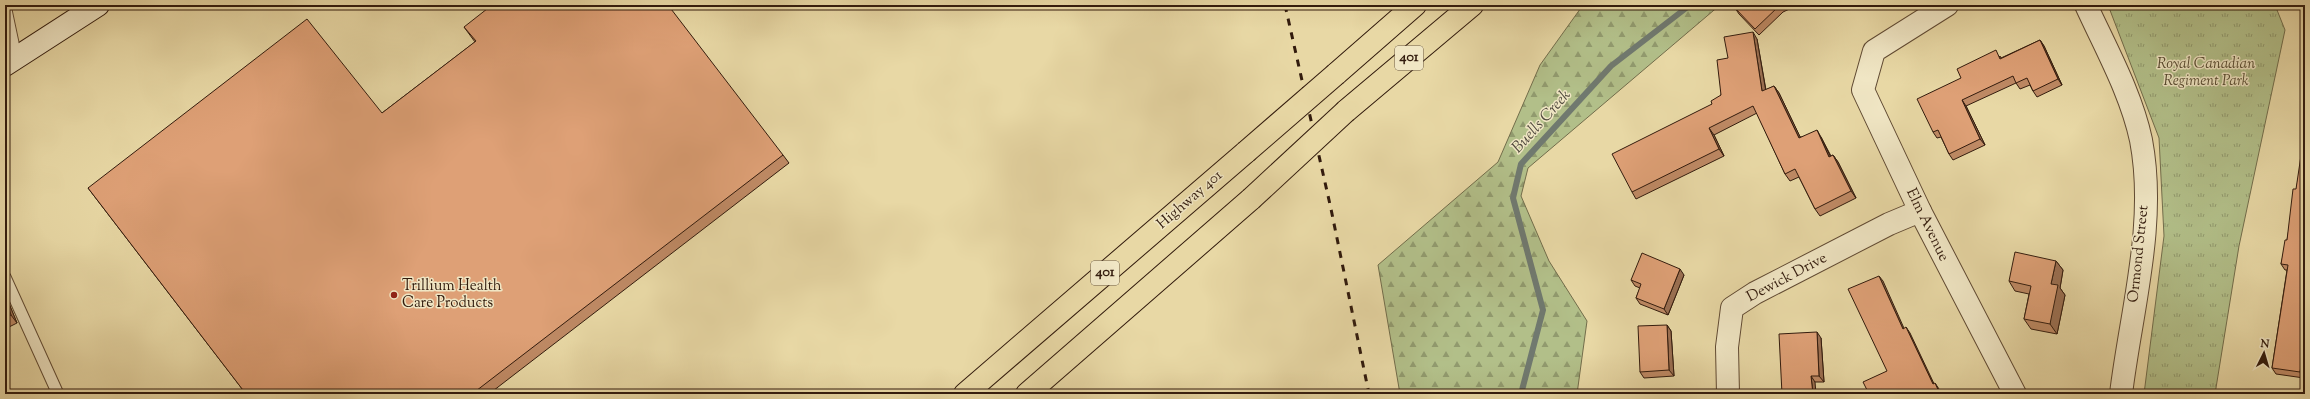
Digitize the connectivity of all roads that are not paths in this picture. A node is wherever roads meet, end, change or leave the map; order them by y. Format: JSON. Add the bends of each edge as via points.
{"nodes":[{"id":1,"x":5,"y":5,"type":"edge"},
{"id":2,"x":98,"y":5,"type":"edge"},
{"id":3,"x":1415,"y":5,"type":"edge"},
{"id":4,"x":1472,"y":5,"type":"edge"},
{"id":5,"x":1948,"y":5,"type":"edge"},
{"id":6,"x":2086,"y":5,"type":"edge"},
{"id":7,"x":11,"y":61,"type":"edge"},
{"id":8,"x":1920,"y":211,"type":"junction"},
{"id":9,"x":5,"y":276,"type":"edge"},
{"id":10,"x":58,"y":394,"type":"edge"},
{"id":11,"x":965,"y":394,"type":"edge"},
{"id":12,"x":1027,"y":394,"type":"edge"},
{"id":13,"x":1728,"y":394,"type":"edge"},
{"id":14,"x":2015,"y":394,"type":"edge"},
{"id":15,"x":2121,"y":394,"type":"edge"}],
"edges":[{"from":1,"to":7,"type":"lane"},
{"from":2,"to":7,"type":"street"},
{"from":3,"to":11,"type":"highway","name":"Highway 401","number":"401","bridge":true},
{"from":4,"to":12,"type":"highway","number":"401","bridge":true,"via":[[1346,111],[1251,199]]},
{"from":5,"to":8,"type":"street","name":"Elm Avenue","via":[[1874,50],[1863,90]]},
{"from":6,"to":15,"type":"street","name":"Ormond Street","via":[[2129,99],[2141,140],[2145,182],[2141,262]]},
{"from":8,"to":13,"type":"street","name":"Dewick Drive","via":[[1889,224],[1762,289],[1732,308],[1727,347]]},
{"from":8,"to":14,"type":"street","name":"Elm Avenue"},
{"from":9,"to":10,"type":"lane"}]}
